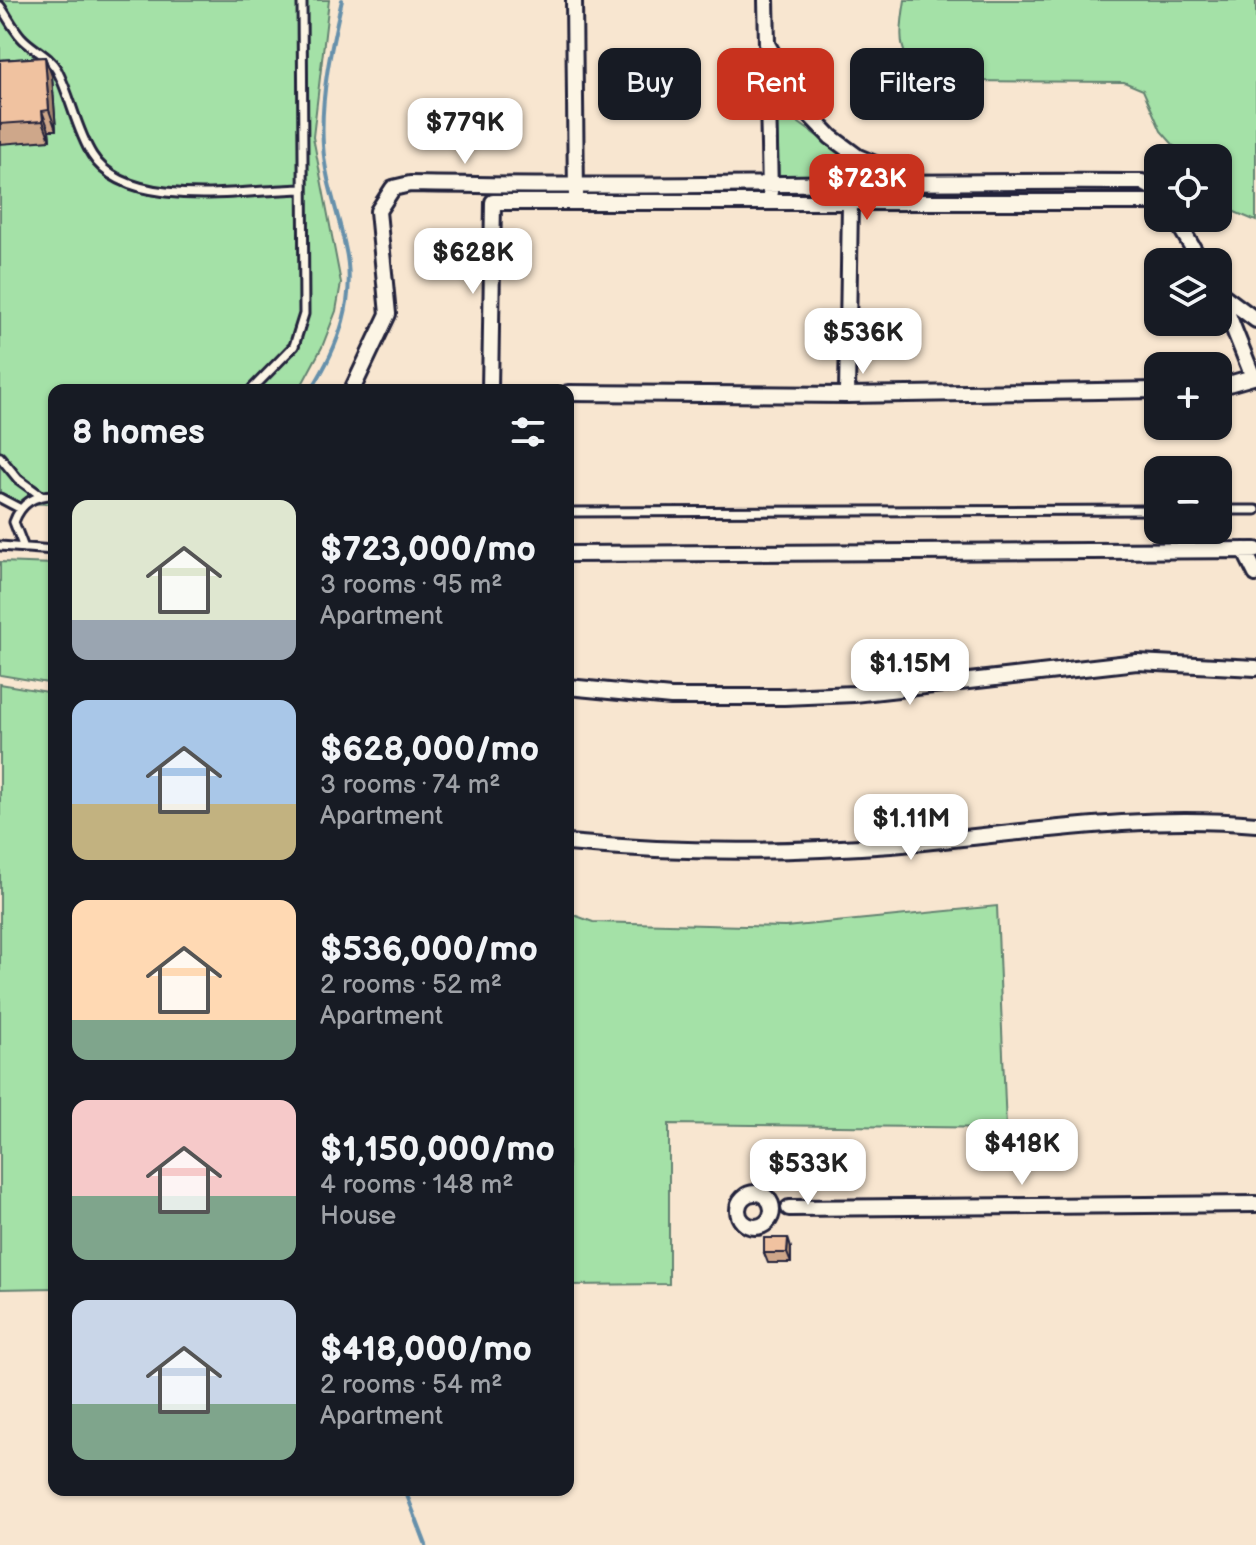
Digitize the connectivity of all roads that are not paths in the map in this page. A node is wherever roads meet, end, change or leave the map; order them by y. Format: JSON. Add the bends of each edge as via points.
{"nodes":[{"id":1,"x":302,"y":0,"type":"edge"},
{"id":2,"x":574,"y":0,"type":"edge"},
{"id":3,"x":766,"y":0,"type":"edge"},
{"id":4,"x":0,"y":6,"type":"edge"},
{"id":5,"x":767,"y":44,"type":"junction"},
{"id":6,"x":918,"y":181,"type":"junction"},
{"id":7,"x":1144,"y":183,"type":"edge"},
{"id":8,"x":770,"y":184,"type":"junction"},
{"id":9,"x":576,"y":186,"type":"junction"},
{"id":10,"x":302,"y":189,"type":"junction"},
{"id":11,"x":770,"y":202,"type":"junction"},
{"id":12,"x":1144,"y":202,"type":"edge"},
{"id":13,"x":850,"y":203,"type":"junction"},
{"id":14,"x":576,"y":204,"type":"junction"},
{"id":15,"x":1232,"y":302,"type":"edge"},
{"id":16,"x":1256,"y":320,"type":"edge"},
{"id":17,"x":1232,"y":325,"type":"edge"},
{"id":18,"x":1254,"y":376,"type":"edge"},
{"id":19,"x":1232,"y":383,"type":"edge"},
{"id":20,"x":257,"y":384,"type":"edge"},
{"id":21,"x":355,"y":384,"type":"edge"},
{"id":22,"x":490,"y":384,"type":"edge"},
{"id":23,"x":1144,"y":390,"type":"edge"},
{"id":24,"x":574,"y":393,"type":"edge"},
{"id":25,"x":847,"y":395,"type":"junction"},
{"id":26,"x":0,"y":457,"type":"edge"},
{"id":27,"x":40,"y":495,"type":"junction"},
{"id":28,"x":48,"y":495,"type":"edge"},
{"id":29,"x":0,"y":498,"type":"edge"},
{"id":30,"x":19,"y":508,"type":"junction"},
{"id":31,"x":1144,"y":510,"type":"edge"},
{"id":32,"x":1232,"y":510,"type":"edge"},
{"id":33,"x":1256,"y":510,"type":"edge"},
{"id":34,"x":574,"y":512,"type":"edge"},
{"id":35,"x":0,"y":546,"type":"edge"},
{"id":36,"x":24,"y":548,"type":"junction"},
{"id":37,"x":48,"y":550,"type":"edge"},
{"id":38,"x":1250,"y":550,"type":"edge"},
{"id":39,"x":574,"y":554,"type":"edge"},
{"id":40,"x":1256,"y":574,"type":"edge"},
{"id":41,"x":1256,"y":668,"type":"edge"},
{"id":42,"x":574,"y":688,"type":"edge"},
{"id":43,"x":1256,"y":824,"type":"edge"},
{"id":44,"x":574,"y":844,"type":"edge"},
{"id":45,"x":768,"y":1199,"type":"junction"},
{"id":46,"x":1256,"y":1204,"type":"edge"},
{"id":47,"x":789,"y":1208,"type":"junction"},
{"id":48,"x":769,"y":1220,"type":"junction"}],
"edges":[{"from":1,"to":10,"type":"lane"},
{"from":2,"to":9,"type":"street"},
{"from":3,"to":5,"type":"street"},
{"from":4,"to":10,"type":"lane","via":[[21,38],[55,67],[92,155],[105,171],[132,187],[169,193]]},
{"from":5,"to":6,"type":"street","via":[[805,110],[831,137],[876,166]]},
{"from":5,"to":8,"type":"street"},
{"from":6,"to":7,"type":"street"},
{"from":6,"to":8,"type":"street"},
{"from":8,"to":9,"type":"street"},
{"from":8,"to":11,"type":"street"},
{"from":9,"to":14,"type":"street"},
{"from":9,"to":21,"type":"street","via":[[393,188],[378,211],[388,314]]},
{"from":10,"to":20,"type":"lane","via":[[304,314],[294,346]]},
{"from":11,"to":13,"type":"street"},
{"from":11,"to":14,"type":"street"},
{"from":12,"to":13,"type":"street"},
{"from":13,"to":25,"type":"street"},
{"from":14,"to":22,"type":"street","via":[[493,202]]},
{"from":15,"to":16,"type":"street"},
{"from":17,"to":18,"type":"street"},
{"from":18,"to":19,"type":"street"},
{"from":23,"to":25,"type":"street"},
{"from":24,"to":25,"type":"street"},
{"from":26,"to":27,"type":"lane"},
{"from":27,"to":28,"type":"lane"},
{"from":27,"to":30,"type":"lane"},
{"from":29,"to":30,"type":"lane"},
{"from":30,"to":36,"type":"lane","via":[[14,522]]},
{"from":31,"to":34,"type":"lane"},
{"from":32,"to":33,"type":"lane"},
{"from":35,"to":36,"type":"lane"},
{"from":36,"to":37,"type":"lane"},
{"from":38,"to":39,"type":"street"},
{"from":38,"to":40,"type":"street"},
{"from":41,"to":42,"type":"street","via":[[1137,662],[784,697],[671,697]]},
{"from":43,"to":44,"type":"street","via":[[1077,824],[798,851]]},
{"from":45,"to":47,"type":"street"},
{"from":45,"to":48,"type":"street"},
{"from":45,"to":48,"type":"street","via":[[758,1193],[747,1195],[739,1213],[754,1227]]},
{"from":46,"to":47,"type":"street"},
{"from":47,"to":48,"type":"street"}]}
